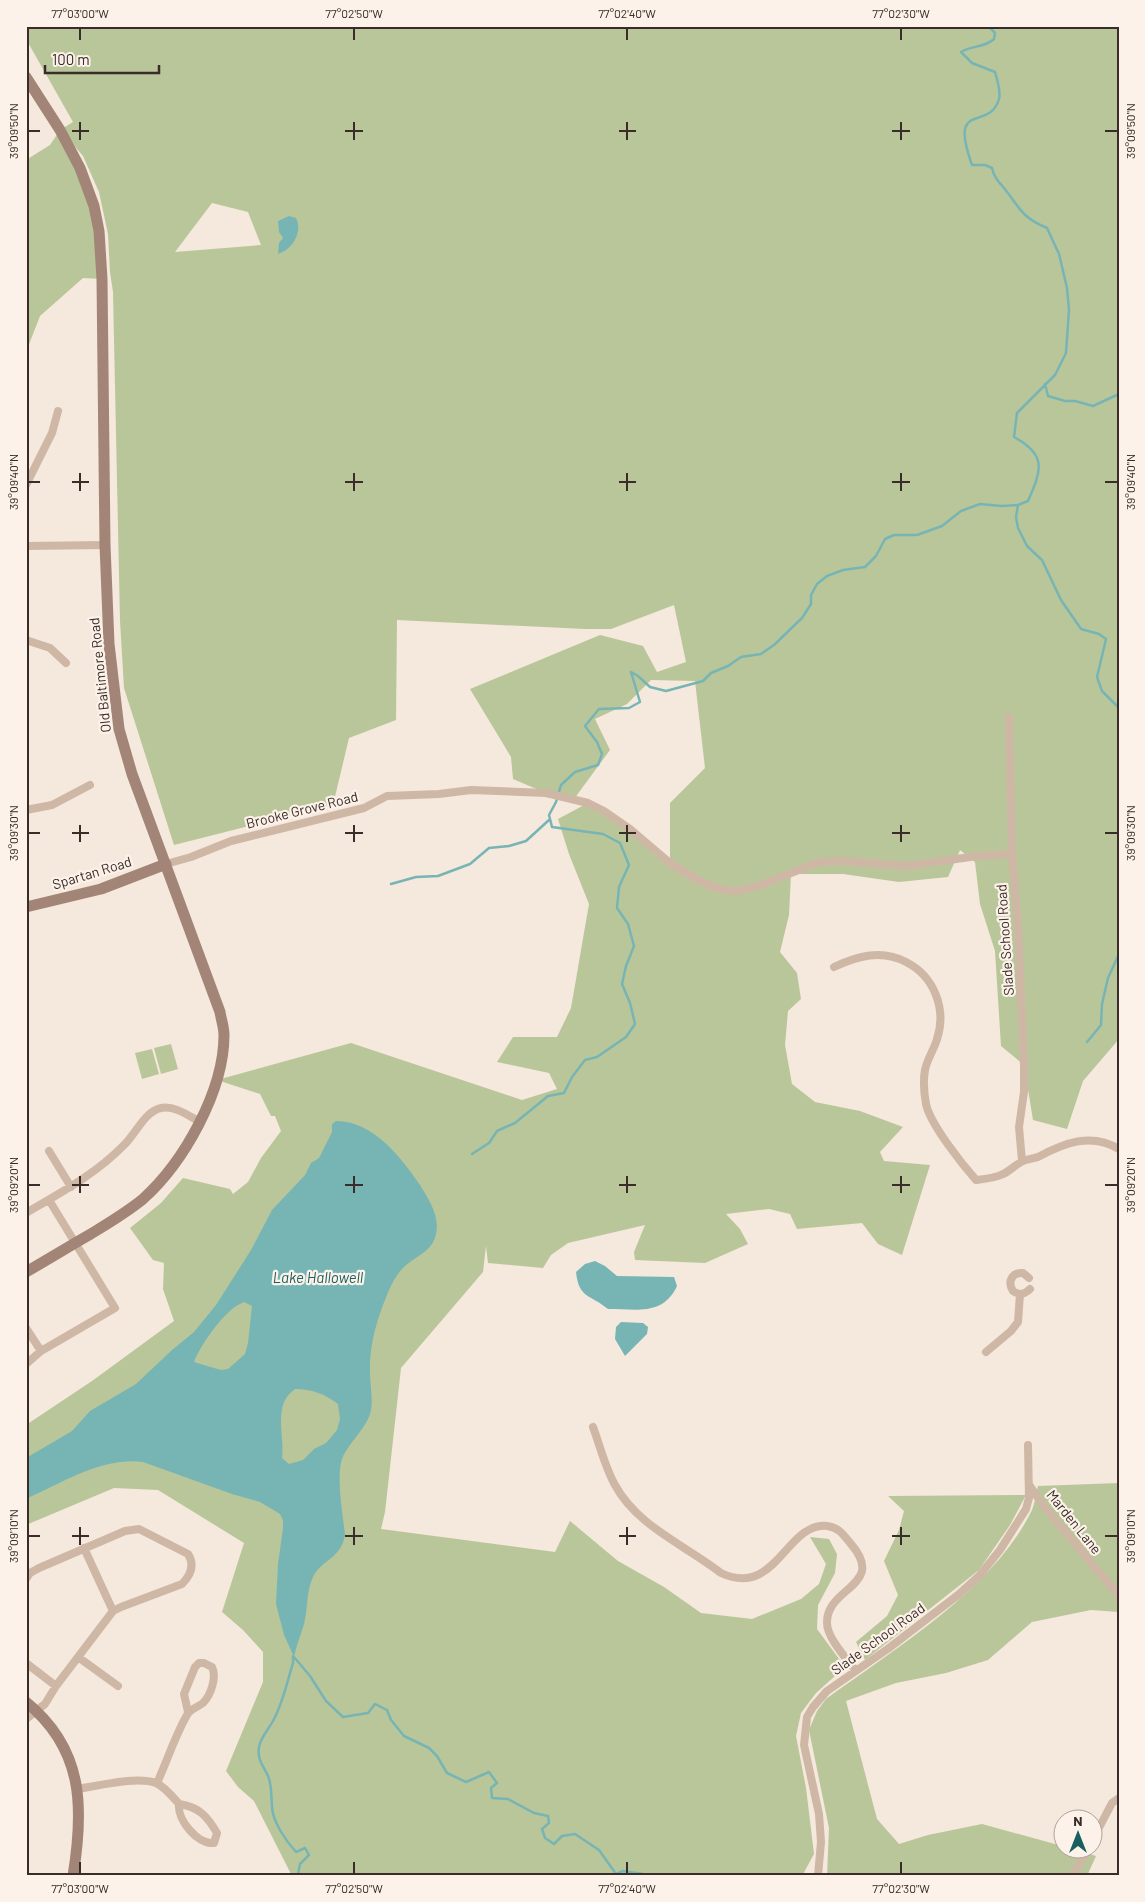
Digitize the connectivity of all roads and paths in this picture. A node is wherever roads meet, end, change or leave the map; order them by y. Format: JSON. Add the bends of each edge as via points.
{"nodes":[{"id":1,"x":26,"y":77,"type":"edge"},
{"id":2,"x":58,"y":411,"type":"dead end"},
{"id":3,"x":26,"y":485,"type":"edge"},
{"id":4,"x":105,"y":545,"type":"junction"},
{"id":5,"x":26,"y":546,"type":"edge"},
{"id":6,"x":26,"y":640,"type":"edge"},
{"id":7,"x":66,"y":663,"type":"dead end"},
{"id":8,"x":1009,"y":717,"type":"dead end"},
{"id":9,"x":90,"y":785,"type":"dead end"},
{"id":10,"x":26,"y":810,"type":"edge"},
{"id":11,"x":1012,"y":854,"type":"junction"},
{"id":12,"x":166,"y":864,"type":"junction"},
{"id":13,"x":26,"y":907,"type":"edge"},
{"id":14,"x":834,"y":967,"type":"dead end"},
{"id":15,"x":200,"y":1122,"type":"junction"},
{"id":16,"x":1119,"y":1149,"type":"edge"},
{"id":17,"x":49,"y":1151,"type":"dead end"},
{"id":18,"x":1022,"y":1161,"type":"junction"},
{"id":19,"x":70,"y":1187,"type":"junction"},
{"id":20,"x":50,"y":1200,"type":"junction"},
{"id":21,"x":26,"y":1214,"type":"edge"},
{"id":22,"x":76,"y":1242,"type":"junction"},
{"id":23,"x":26,"y":1272,"type":"edge"},
{"id":24,"x":1029,"y":1278,"type":"dead end"},
{"id":25,"x":1030,"y":1289,"type":"dead end"},
{"id":26,"x":1020,"y":1294,"type":"junction"},
{"id":27,"x":26,"y":1328,"type":"edge"},
{"id":28,"x":41,"y":1351,"type":"junction"},
{"id":29,"x":986,"y":1352,"type":"dead end"},
{"id":30,"x":26,"y":1364,"type":"edge"},
{"id":31,"x":593,"y":1427,"type":"dead end"},
{"id":32,"x":1028,"y":1445,"type":"dead end"},
{"id":33,"x":1030,"y":1486,"type":"junction"},
{"id":34,"x":84,"y":1548,"type":"junction"},
{"id":35,"x":26,"y":1579,"type":"edge"},
{"id":36,"x":1119,"y":1596,"type":"edge"},
{"id":37,"x":113,"y":1611,"type":"junction"},
{"id":38,"x":78,"y":1657,"type":"junction"},
{"id":39,"x":26,"y":1663,"type":"edge"},
{"id":40,"x":856,"y":1671,"type":"junction"},
{"id":41,"x":56,"y":1686,"type":"junction"},
{"id":42,"x":118,"y":1686,"type":"dead end"},
{"id":43,"x":26,"y":1702,"type":"edge"},
{"id":44,"x":37,"y":1710,"type":"junction"},
{"id":45,"x":188,"y":1712,"type":"junction"},
{"id":46,"x":26,"y":1719,"type":"edge"},
{"id":47,"x":157,"y":1783,"type":"junction"},
{"id":48,"x":77,"y":1789,"type":"junction"},
{"id":49,"x":1119,"y":1798,"type":"edge"},
{"id":50,"x":179,"y":1804,"type":"junction"},
{"id":51,"x":1102,"y":1822,"type":"edge"},
{"id":52,"x":1082,"y":1860,"type":"edge"},
{"id":53,"x":74,"y":1876,"type":"edge"},
{"id":54,"x":818,"y":1876,"type":"edge"},
{"id":55,"x":1072,"y":1876,"type":"edge"}],
"edges":[{"from":1,"to":4,"type":"street","name":"Old Baltimore Road","via":[[80,168],[90,190],[99,231]]},
{"from":2,"to":3,"type":"street","via":[[52,433]]},
{"from":4,"to":5,"type":"street"},
{"from":4,"to":12,"type":"street","name":"Old Baltimore Road","via":[[109,644],[119,729],[132,774]]},
{"from":6,"to":7,"type":"street","via":[[50,648]]},
{"from":8,"to":11,"type":"street","name":"Slade School Road"},
{"from":9,"to":10,"type":"street","via":[[52,805]]},
{"from":11,"to":12,"type":"street","name":"Brooke Grove Road","via":[[907,866],[820,862],[758,886],[736,891],[718,889],[670,863],[630,829],[588,803],[553,794],[471,790],[387,796],[364,808],[231,841]]},
{"from":11,"to":18,"type":"street","name":"Slade School Road","via":[[1024,1065],[1019,1127]]},
{"from":12,"to":13,"type":"street","name":"Spartan Road","via":[[100,889]]},
{"from":12,"to":15,"type":"street","name":"Old Baltimore Road","via":[[220,1012],[224,1033],[216,1084]]},
{"from":14,"to":18,"type":"street","via":[[859,957],[883,955],[900,958],[926,977],[936,994],[941,1020],[925,1072],[926,1106],[931,1117],[976,1180],[1002,1175]]},
{"from":15,"to":19,"type":"street","via":[[182,1112],[160,1108],[152,1112],[110,1158]]},
{"from":15,"to":22,"type":"street","name":"Old Baltimore Road","via":[[172,1165],[143,1198]]},
{"from":16,"to":18,"type":"street","via":[[1106,1142],[1082,1141],[1056,1147],[1037,1158]]},
{"from":17,"to":19,"type":"street"},
{"from":19,"to":20,"type":"street"},
{"from":20,"to":21,"type":"street"},
{"from":20,"to":22,"type":"street"},
{"from":22,"to":23,"type":"street","name":"Old Baltimore Road"},
{"from":22,"to":28,"type":"street","via":[[115,1308]]},
{"from":24,"to":26,"type":"street","via":[[1020,1273],[1012,1278],[1011,1288]]},
{"from":25,"to":26,"type":"street"},
{"from":26,"to":29,"type":"street","via":[[1018,1322]]},
{"from":27,"to":28,"type":"street"},
{"from":28,"to":30,"type":"street"},
{"from":31,"to":40,"type":"street","via":[[608,1471],[625,1500],[650,1525],[732,1578],[750,1578],[760,1574],[812,1529],[825,1526],[838,1529],[861,1557],[863,1568],[854,1584],[834,1602],[827,1624],[831,1637]]},
{"from":32,"to":33,"type":"street","name":"Slade School Road"},
{"from":33,"to":36,"type":"street","name":"Marden Lane"},
{"from":33,"to":40,"type":"street","name":"Slade School Road","via":[[1026,1509],[979,1576]]},
{"from":34,"to":35,"type":"street","via":[[39,1568]]},
{"from":34,"to":37,"type":"street"},
{"from":34,"to":37,"type":"street","via":[[125,1531],[139,1529],[188,1554],[192,1560],[193,1565],[182,1584]]},
{"from":37,"to":38,"type":"street"},
{"from":38,"to":41,"type":"street"},
{"from":38,"to":42,"type":"street"},
{"from":39,"to":41,"type":"street"},
{"from":40,"to":54,"type":"street","name":"Slade School Road","via":[[827,1691],[813,1707],[804,1731],[819,1814]]},
{"from":41,"to":44,"type":"street","via":[[45,1704]]},
{"from":43,"to":44,"type":"street"},
{"from":44,"to":46,"type":"street"},
{"from":44,"to":48,"type":"street","via":[[58,1737],[71,1765]]},
{"from":45,"to":45,"type":"street","via":[[203,1702],[214,1678],[212,1667],[204,1663],[195,1667],[184,1694]]},
{"from":45,"to":47,"type":"street"},
{"from":47,"to":48,"type":"street","via":[[129,1782]]},
{"from":47,"to":50,"type":"street"},
{"from":48,"to":53,"type":"street","via":[[80,1804]]},
{"from":49,"to":51,"type":"street","via":[[1112,1803]]},
{"from":50,"to":50,"type":"street","via":[[181,1819],[196,1836],[208,1844],[214,1843],[217,1833],[213,1825],[197,1809]]},
{"from":52,"to":55,"type":"street"}]}
